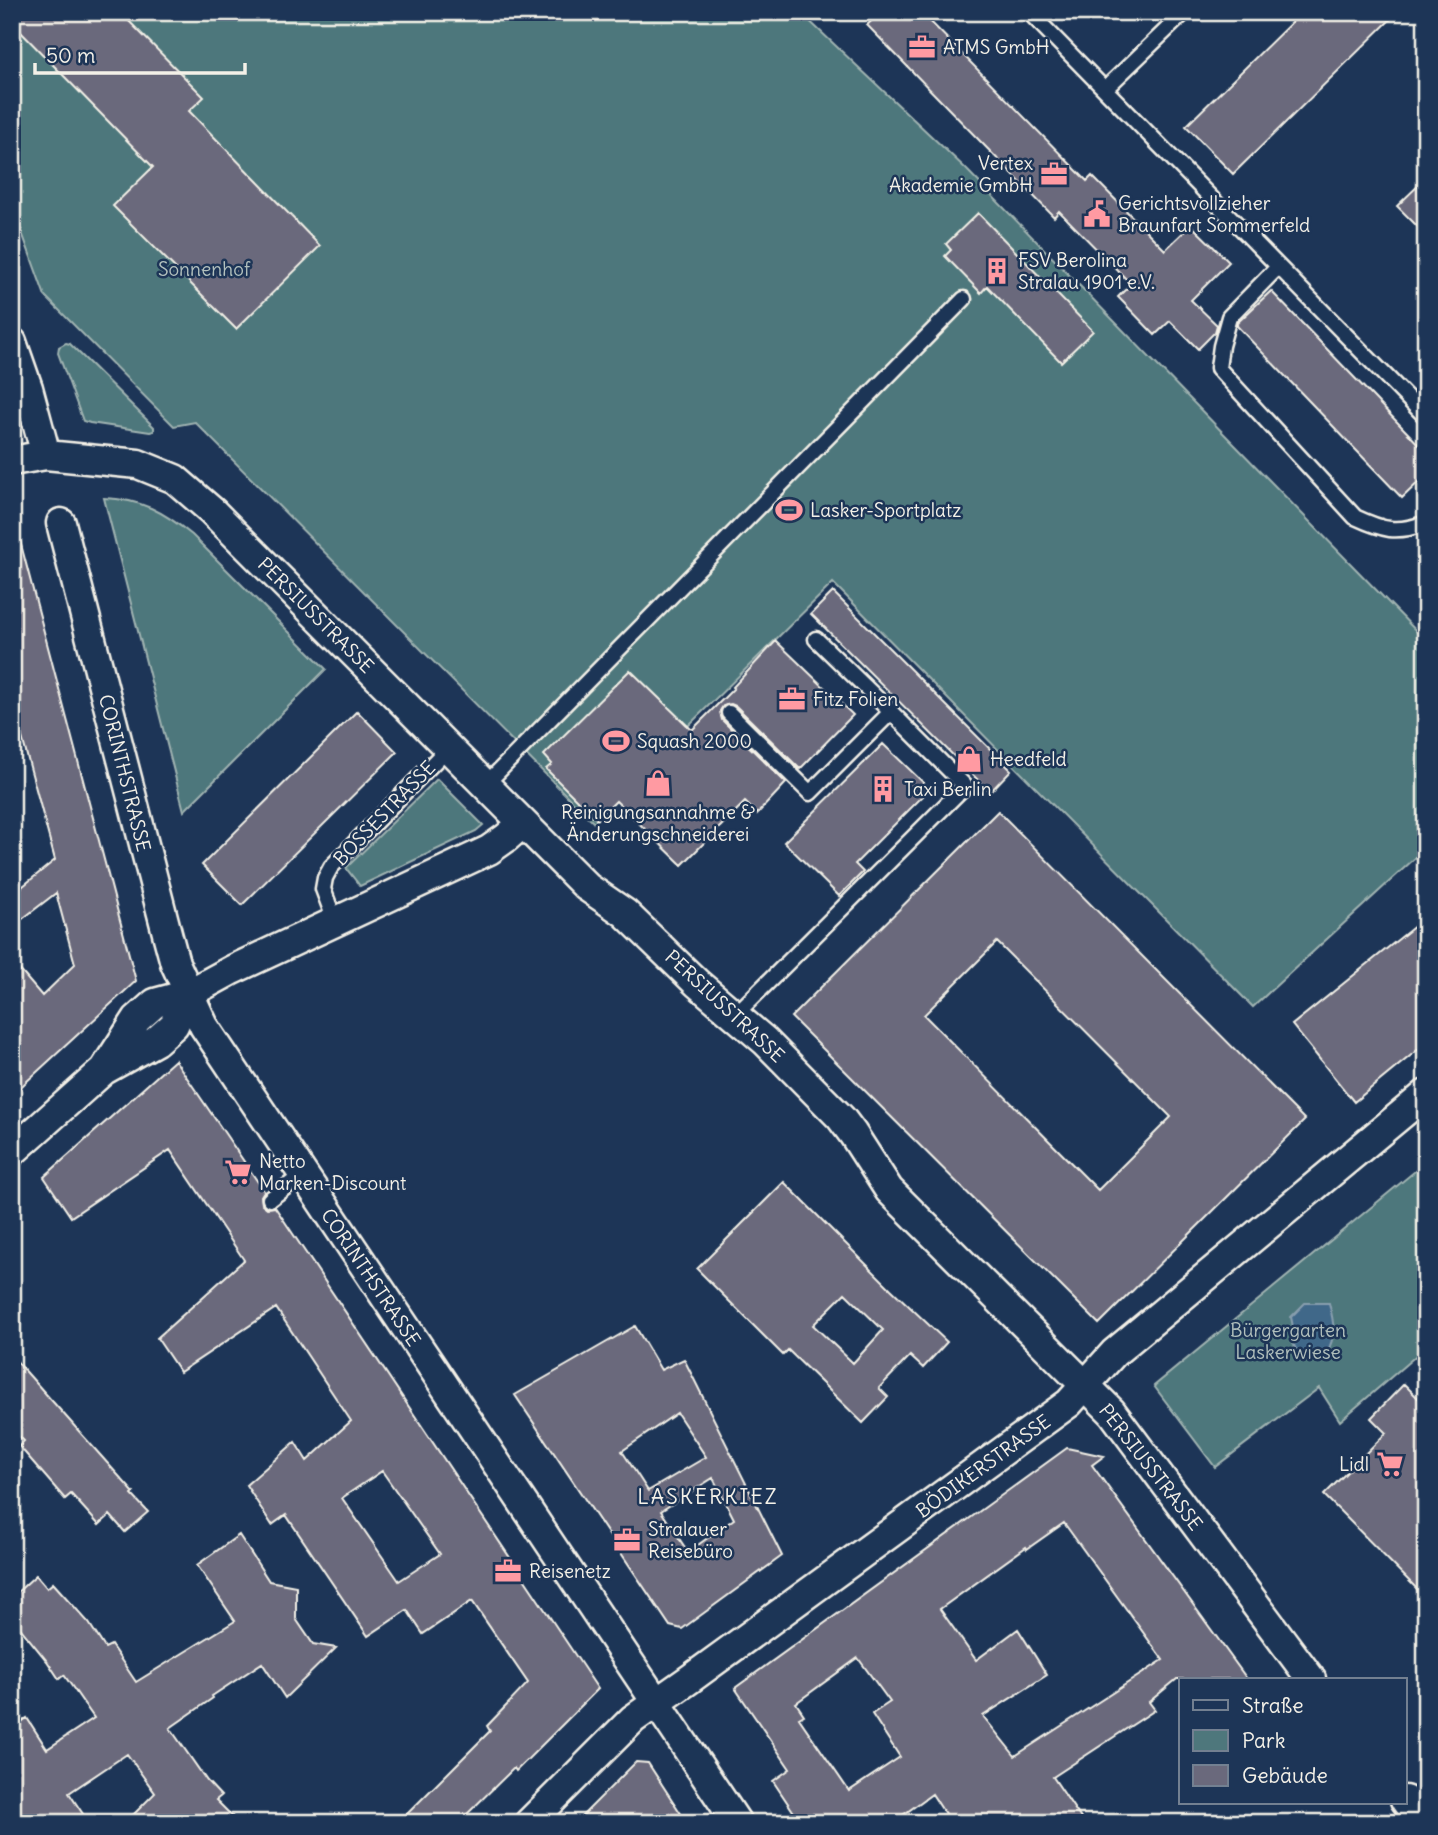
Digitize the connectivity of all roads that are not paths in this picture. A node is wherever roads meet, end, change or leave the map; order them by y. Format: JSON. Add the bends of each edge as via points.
{"nodes":[{"id":1,"x":1029,"y":12,"type":"edge"},
{"id":2,"x":1185,"y":12,"type":"edge"},
{"id":3,"x":1105,"y":89,"type":"junction"},
{"id":4,"x":1278,"y":267,"type":"junction"},
{"id":5,"x":964,"y":299,"type":"dead end"},
{"id":6,"x":12,"y":342,"type":"edge"},
{"id":7,"x":1426,"y":417,"type":"edge"},
{"id":8,"x":46,"y":455,"type":"junction"},
{"id":9,"x":12,"y":461,"type":"edge"},
{"id":10,"x":61,"y":523,"type":"dead end"},
{"id":11,"x":1426,"y":523,"type":"edge"},
{"id":12,"x":816,"y":639,"type":"dead end"},
{"id":13,"x":891,"y":712,"type":"junction"},
{"id":14,"x":729,"y":713,"type":"dead end"},
{"id":15,"x":448,"y":748,"type":"junction"},
{"id":16,"x":485,"y":785,"type":"junction"},
{"id":17,"x":523,"y":822,"type":"junction"},
{"id":18,"x":335,"y":921,"type":"junction"},
{"id":19,"x":188,"y":994,"type":"junction"},
{"id":20,"x":736,"y":1015,"type":"junction"},
{"id":21,"x":1426,"y":1094,"type":"edge"},
{"id":22,"x":12,"y":1152,"type":"edge"},
{"id":23,"x":302,"y":1175,"type":"junction"},
{"id":24,"x":270,"y":1199,"type":"dead end"},
{"id":25,"x":1085,"y":1385,"type":"junction"},
{"id":26,"x":1310,"y":1678,"type":"edge"},
{"id":27,"x":656,"y":1703,"type":"junction"},
{"id":28,"x":1406,"y":1801,"type":"edge"},
{"id":29,"x":529,"y":1823,"type":"edge"},
{"id":30,"x":737,"y":1823,"type":"edge"},
{"id":31,"x":1422,"y":1823,"type":"edge"}],
"edges":[{"from":1,"to":3,"type":"lane"},
{"from":2,"to":3,"type":"lane"},
{"from":3,"to":4,"type":"lane"},
{"from":4,"to":7,"type":"lane"},
{"from":4,"to":11,"type":"lane","via":[[1229,317],[1218,368],[1355,517],[1394,530]]},
{"from":5,"to":16,"type":"lane"},
{"from":6,"to":8,"type":"street"},
{"from":8,"to":9,"type":"street","name":"PERSIUSSTRASSE"},
{"from":8,"to":15,"type":"street","name":"PERSIUSSTRASSE","via":[[138,464],[175,479]]},
{"from":10,"to":19,"type":"street","name":"CORINTHSTRASSE","via":[[168,937]]},
{"from":12,"to":13,"type":"lane"},
{"from":13,"to":14,"type":"lane","via":[[810,793]]},
{"from":13,"to":20,"type":"lane","via":[[965,786]]},
{"from":15,"to":16,"type":"street","name":"PERSIUSSTRASSE"},
{"from":15,"to":18,"type":"lane","name":"BOSSESTRASSE","via":[[331,867],[323,889]]},
{"from":16,"to":17,"type":"street","name":"PERSIUSSTRASSE"},
{"from":17,"to":18,"type":"street","via":[[496,847]]},
{"from":17,"to":20,"type":"street","name":"PERSIUSSTRASSE","via":[[587,887],[625,913]]},
{"from":18,"to":19,"type":"street"},
{"from":19,"to":22,"type":"street","via":[[155,1003],[137,1019],[104,1070]]},
{"from":19,"to":23,"type":"street","name":"CORINTHSTRASSE","via":[[204,1026]]},
{"from":20,"to":25,"type":"street","name":"PERSIUSSTRASSE","via":[[841,1118],[889,1190]]},
{"from":21,"to":25,"type":"street","name":"BÖDIKERSTRASSE","via":[[1114,1353]]},
{"from":23,"to":24,"type":"lane"},
{"from":23,"to":27,"type":"street","name":"CORINTHSTRASSE"},
{"from":25,"to":26,"type":"street","name":"PERSIUSSTRASSE","via":[[1112,1412]]},
{"from":25,"to":27,"type":"street","name":"BÖDIKERSTRASSE","via":[[1069,1403]]},
{"from":27,"to":29,"type":"street","name":"BÖDIKERSTRASSE","via":[[632,1719]]},
{"from":27,"to":30,"type":"street","name":"CORINTHSTRASSE"},
{"from":28,"to":31,"type":"street"}]}
